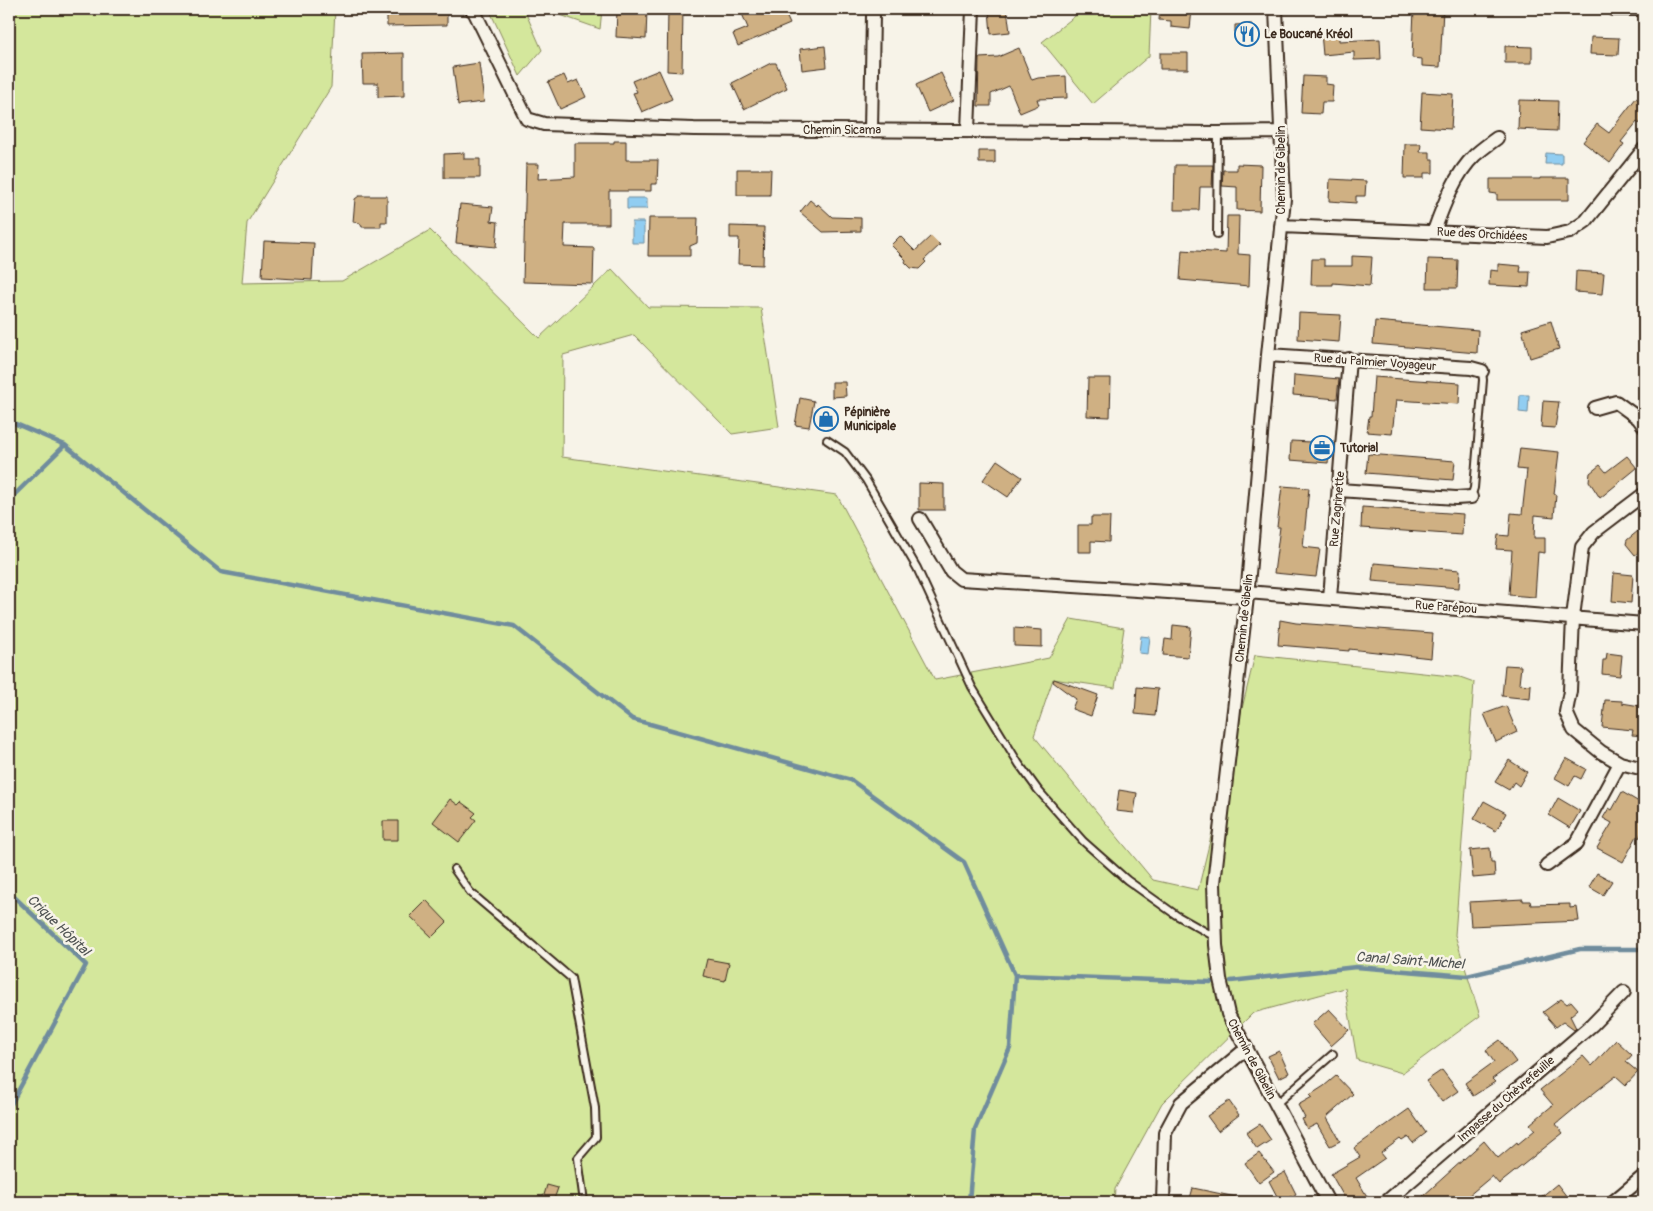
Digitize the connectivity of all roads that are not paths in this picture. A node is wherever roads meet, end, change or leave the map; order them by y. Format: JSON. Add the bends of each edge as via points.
{"nodes":[{"id":1,"x":470,"y":9,"type":"edge"},
{"id":2,"x":973,"y":9,"type":"edge"},
{"id":3,"x":1276,"y":9,"type":"edge"},
{"id":4,"x":1614,"y":9,"type":"edge"},
{"id":5,"x":1644,"y":9,"type":"edge"},
{"id":6,"x":874,"y":15,"type":"dead end"},
{"id":7,"x":871,"y":130,"type":"junction"},
{"id":8,"x":968,"y":130,"type":"junction"},
{"id":9,"x":1218,"y":132,"type":"junction"},
{"id":10,"x":1281,"y":132,"type":"junction"},
{"id":11,"x":1497,"y":138,"type":"dead end"},
{"id":12,"x":1642,"y":156,"type":"edge"},
{"id":13,"x":1281,"y":226,"type":"junction"},
{"id":14,"x":1434,"y":231,"type":"junction"},
{"id":15,"x":1217,"y":234,"type":"dead end"},
{"id":16,"x":1268,"y":355,"type":"junction"},
{"id":17,"x":1349,"y":359,"type":"junction"},
{"id":18,"x":1482,"y":370,"type":"joint"},
{"id":19,"x":1595,"y":408,"type":"dead end"},
{"id":20,"x":1644,"y":426,"type":"edge"},
{"id":21,"x":827,"y":440,"type":"dead end"},
{"id":22,"x":1339,"y":490,"type":"junction"},
{"id":23,"x":1644,"y":494,"type":"edge"},
{"id":24,"x":1471,"y":497,"type":"joint"},
{"id":25,"x":920,"y":519,"type":"dead end"},
{"id":26,"x":1247,"y":594,"type":"junction"},
{"id":27,"x":1330,"y":598,"type":"junction"},
{"id":28,"x":1573,"y":617,"type":"junction"},
{"id":29,"x":1644,"y":624,"type":"edge"},
{"id":30,"x":1620,"y":762,"type":"junction"},
{"id":31,"x":1644,"y":769,"type":"edge"},
{"id":32,"x":1547,"y":865,"type":"dead end"},
{"id":33,"x":454,"y":869,"type":"dead end"},
{"id":34,"x":1215,"y":937,"type":"junction"},
{"id":35,"x":1624,"y":992,"type":"dead end"},
{"id":36,"x":1246,"y":1049,"type":"junction"},
{"id":37,"x":1333,"y":1054,"type":"dead end"},
{"id":38,"x":1276,"y":1104,"type":"junction"},
{"id":39,"x":1644,"y":1176,"type":"edge"},
{"id":40,"x":584,"y":1202,"type":"edge"},
{"id":41,"x":1163,"y":1202,"type":"edge"},
{"id":42,"x":1328,"y":1202,"type":"edge"},
{"id":43,"x":1386,"y":1202,"type":"edge"},
{"id":44,"x":1613,"y":1202,"type":"edge"}],
"edges":[{"from":1,"to":7,"type":"street","name":"Chemin Sicama","via":[[527,118],[544,124]]},
{"from":2,"to":8,"type":"street"},
{"from":3,"to":10,"type":"street","name":"Chemin de Gibelin"},
{"from":4,"to":5,"type":"street"},
{"from":6,"to":7,"type":"street"},
{"from":7,"to":8,"type":"street","name":"Chemin Sicama"},
{"from":8,"to":9,"type":"street","name":"Chemin Sicama"},
{"from":9,"to":10,"type":"street","name":"Chemin Sicama"},
{"from":9,"to":15,"type":"lane"},
{"from":10,"to":13,"type":"street","name":"Chemin de Gibelin","via":[[1284,199]]},
{"from":11,"to":14,"type":"street","via":[[1474,156],[1456,180]]},
{"from":12,"to":14,"type":"street","name":"Rue des Orchidées","via":[[1586,221],[1570,232],[1547,237]]},
{"from":13,"to":14,"type":"street","name":"Rue des Orchidées"},
{"from":13,"to":16,"type":"street","name":"Chemin de Gibelin"},
{"from":16,"to":17,"type":"street","name":"Rue du Palmier Voyageur"},
{"from":16,"to":26,"type":"street","name":"Chemin de Gibelin"},
{"from":17,"to":18,"type":"street","name":"Rue du Palmier Voyageur"},
{"from":17,"to":22,"type":"street","name":"Rue Zagrinette"},
{"from":18,"to":24,"type":"lane"},
{"from":19,"to":20,"type":"street","via":[[1616,402]]},
{"from":21,"to":34,"type":"lane","via":[[845,452],[866,480],[917,568],[972,687],[1038,790],[1083,840],[1127,880],[1170,911]]},
{"from":22,"to":24,"type":"street"},
{"from":22,"to":27,"type":"street","name":"Rue Zagrinette"},
{"from":23,"to":28,"type":"street","via":[[1594,532],[1582,547]]},
{"from":25,"to":26,"type":"street","name":"Rue Parépou","via":[[951,571],[960,579]]},
{"from":26,"to":27,"type":"street","name":"Rue Parépou"},
{"from":26,"to":34,"type":"street","name":"Chemin de Gibelin","via":[[1214,883]]},
{"from":27,"to":28,"type":"street","name":"Rue Parépou"},
{"from":28,"to":29,"type":"street","name":"Rue Parépou"},
{"from":28,"to":30,"type":"street","via":[[1566,712],[1574,730],[1601,752]]},
{"from":30,"to":31,"type":"street"},
{"from":30,"to":32,"type":"street","via":[[1577,843]]},
{"from":33,"to":40,"type":"lane","via":[[470,892],[571,978],[596,1108],[596,1138],[578,1158]]},
{"from":34,"to":36,"type":"street","name":"Chemin de Gibelin","via":[[1228,1014]]},
{"from":35,"to":43,"type":"street","name":"Impasse du Chèvrefeuille","via":[[1592,1025]]},
{"from":36,"to":38,"type":"street","name":"Chemin de Gibelin"},
{"from":36,"to":41,"type":"street","via":[[1181,1103],[1165,1133]]},
{"from":37,"to":38,"type":"lane"},
{"from":38,"to":42,"type":"street","name":"Chemin de Gibelin"},
{"from":39,"to":44,"type":"street"}]}
